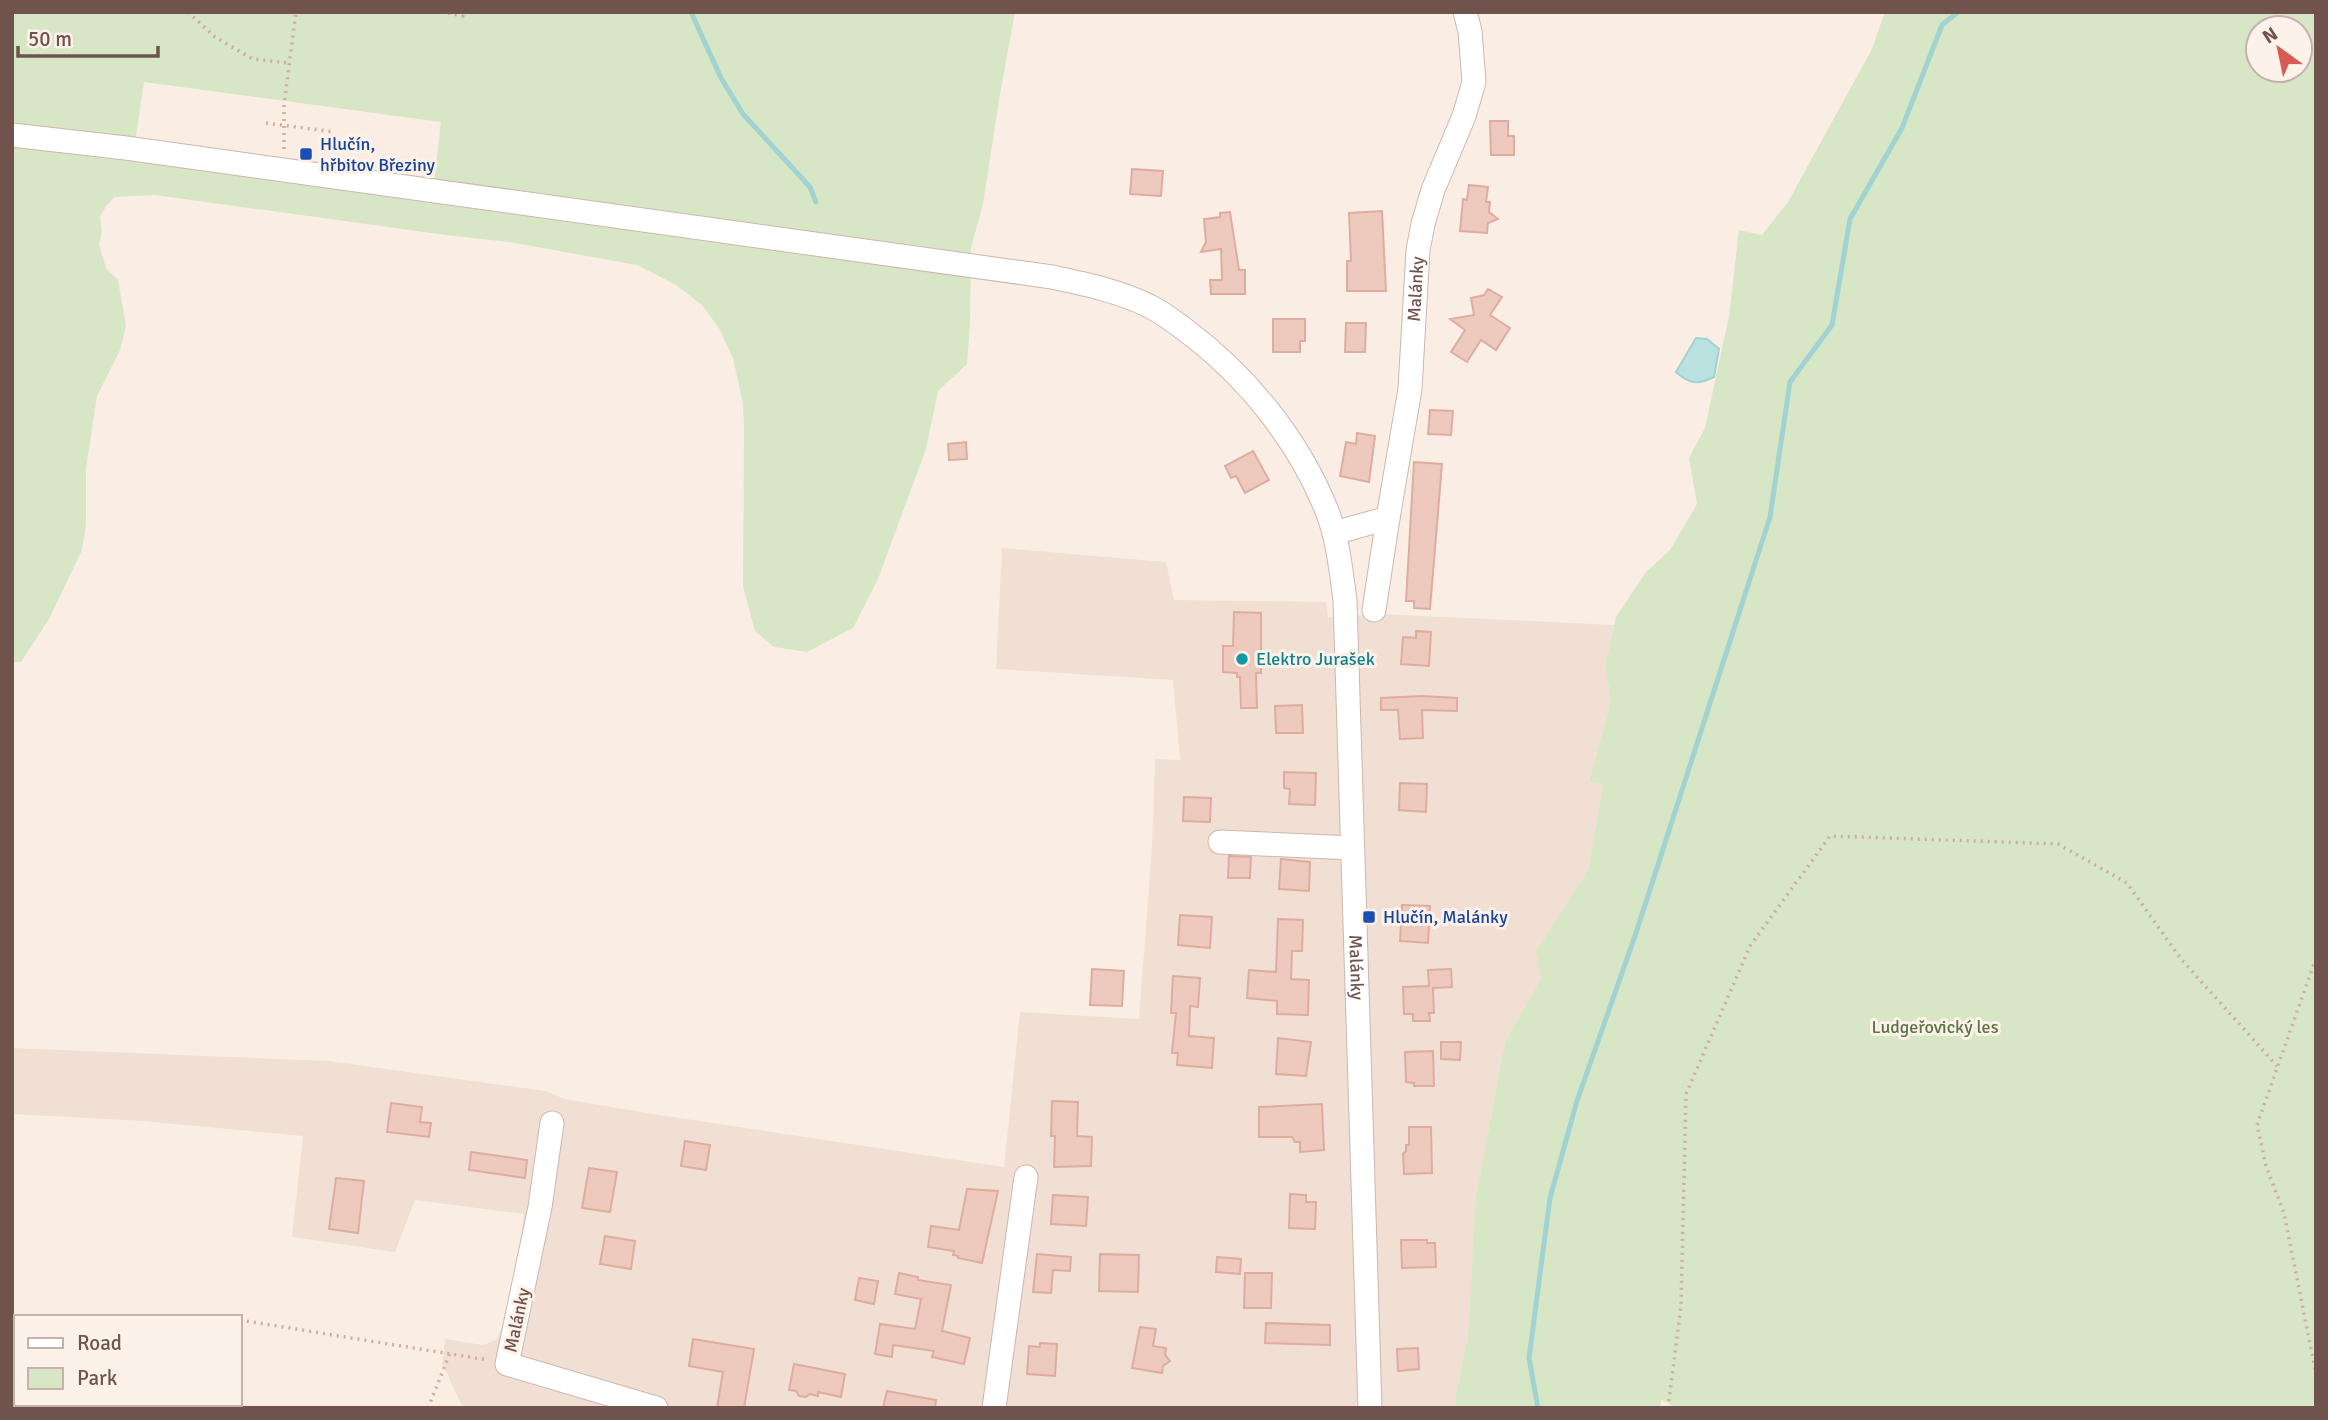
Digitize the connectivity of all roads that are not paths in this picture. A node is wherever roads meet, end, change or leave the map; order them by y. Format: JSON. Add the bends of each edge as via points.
{"nodes":[{"id":1,"x":1465,"y":12,"type":"edge"},
{"id":2,"x":12,"y":135,"type":"edge"},
{"id":3,"x":1388,"y":518,"type":"junction"},
{"id":4,"x":1334,"y":533,"type":"junction"},
{"id":5,"x":1374,"y":610,"type":"dead end"},
{"id":6,"x":1220,"y":842,"type":"dead end"},
{"id":7,"x":1352,"y":848,"type":"junction"},
{"id":8,"x":552,"y":1123,"type":"dead end"},
{"id":9,"x":1026,"y":1177,"type":"dead end"},
{"id":10,"x":656,"y":1408,"type":"edge"},
{"id":11,"x":994,"y":1408,"type":"edge"},
{"id":12,"x":1370,"y":1408,"type":"edge"}],
"edges":[{"from":1,"to":3,"type":"street","name":"Malánky","via":[[1474,82],[1423,224],[1410,389]]},
{"from":2,"to":4,"type":"street","name":"Malánky","via":[[1052,276],[1118,293],[1160,312],[1210,348],[1258,398],[1292,441]]},
{"from":3,"to":4,"type":"street"},
{"from":3,"to":5,"type":"street","name":"Malánky"},
{"from":4,"to":7,"type":"street","name":"Malánky","via":[[1345,600]]},
{"from":6,"to":7,"type":"street"},
{"from":7,"to":12,"type":"street","name":"Malánky"},
{"from":8,"to":10,"type":"street","name":"Malánky","via":[[540,1207],[507,1364]]},
{"from":9,"to":11,"type":"street"}]}
